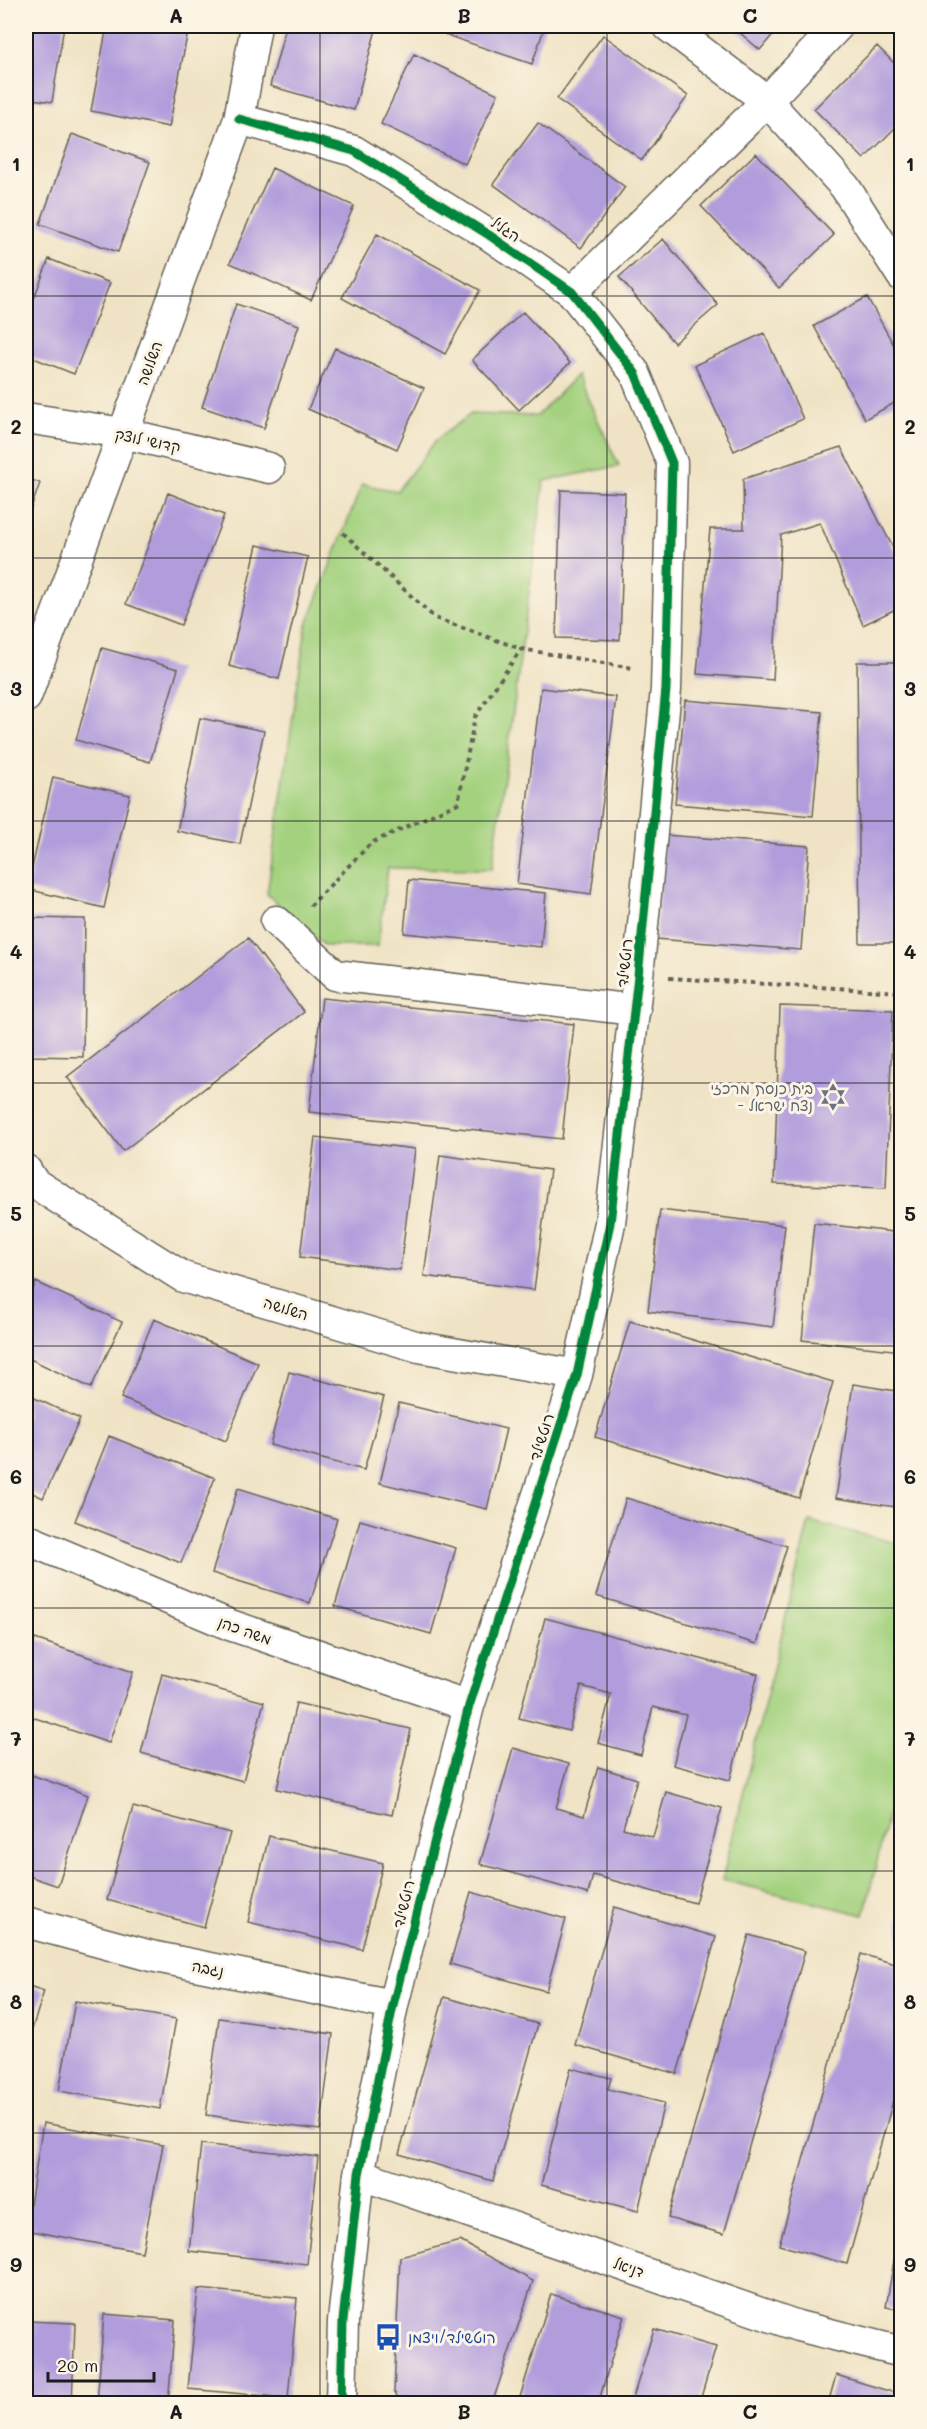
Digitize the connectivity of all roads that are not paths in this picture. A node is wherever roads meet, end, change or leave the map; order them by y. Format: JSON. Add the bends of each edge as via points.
{"nodes":[{"id":1,"x":256,"y":26,"type":"edge"},
{"id":2,"x":668,"y":26,"type":"edge"},
{"id":3,"x":838,"y":26,"type":"edge"},
{"id":4,"x":767,"y":101,"type":"junction"},
{"id":5,"x":238,"y":119,"type":"junction"},
{"id":6,"x":902,"y":276,"type":"edge"},
{"id":7,"x":572,"y":292,"type":"junction"},
{"id":8,"x":26,"y":418,"type":"edge"},
{"id":9,"x":123,"y":433,"type":"junction"},
{"id":10,"x":672,"y":463,"type":"joint"},
{"id":11,"x":269,"y":468,"type":"dead end"},
{"id":12,"x":26,"y":697,"type":"edge"},
{"id":13,"x":281,"y":926,"type":"road end"},
{"id":14,"x":635,"y":1010,"type":"junction"},
{"id":15,"x":26,"y":1170,"type":"edge"},
{"id":16,"x":577,"y":1375,"type":"junction"},
{"id":17,"x":26,"y":1539,"type":"edge"},
{"id":18,"x":469,"y":1706,"type":"junction"},
{"id":19,"x":26,"y":1922,"type":"edge"},
{"id":20,"x":393,"y":2004,"type":"junction"},
{"id":21,"x":359,"y":2174,"type":"junction"},
{"id":22,"x":902,"y":2352,"type":"edge"},
{"id":23,"x":340,"y":2403,"type":"edge"}],
"edges":[{"from":1,"to":5,"type":"street","name":"השלושה"},
{"from":2,"to":4,"type":"street"},
{"from":3,"to":4,"type":"street"},
{"from":4,"to":6,"type":"street","via":[[845,187]]},
{"from":4,"to":7,"type":"street"},
{"from":5,"to":7,"type":"street","name":"הגליל","via":[[354,151]]},
{"from":5,"to":9,"type":"street","name":"השלושה"},
{"from":7,"to":10,"type":"street","name":"הגליל","via":[[635,373]]},
{"from":8,"to":9,"type":"street","name":"קדושי לוצק"},
{"from":9,"to":11,"type":"street","name":"קדושי לוצק"},
{"from":9,"to":12,"type":"street","name":"השלושה"},
{"from":10,"to":14,"type":"street","name":"רוטשילד","via":[[667,673]]},
{"from":13,"to":14,"type":"street","via":[[335,975]]},
{"from":14,"to":16,"type":"street","name":"רוטשילד","via":[[610,1223]]},
{"from":15,"to":16,"type":"street","name":"השלושה","via":[[34,1183],[183,1277],[419,1347]]},
{"from":16,"to":18,"type":"street","name":"רוטשילד"},
{"from":17,"to":18,"type":"street","name":"משה כהן","via":[[230,1625]]},
{"from":18,"to":20,"type":"street","name":"רוטשילד"},
{"from":19,"to":20,"type":"street","name":"נגבה","via":[[151,1956]]},
{"from":20,"to":21,"type":"street","name":"רוטשילד"},
{"from":21,"to":22,"type":"street","name":"דניאל","via":[[798,2326]]},
{"from":21,"to":23,"type":"street","name":"רוטשילד"}]}
